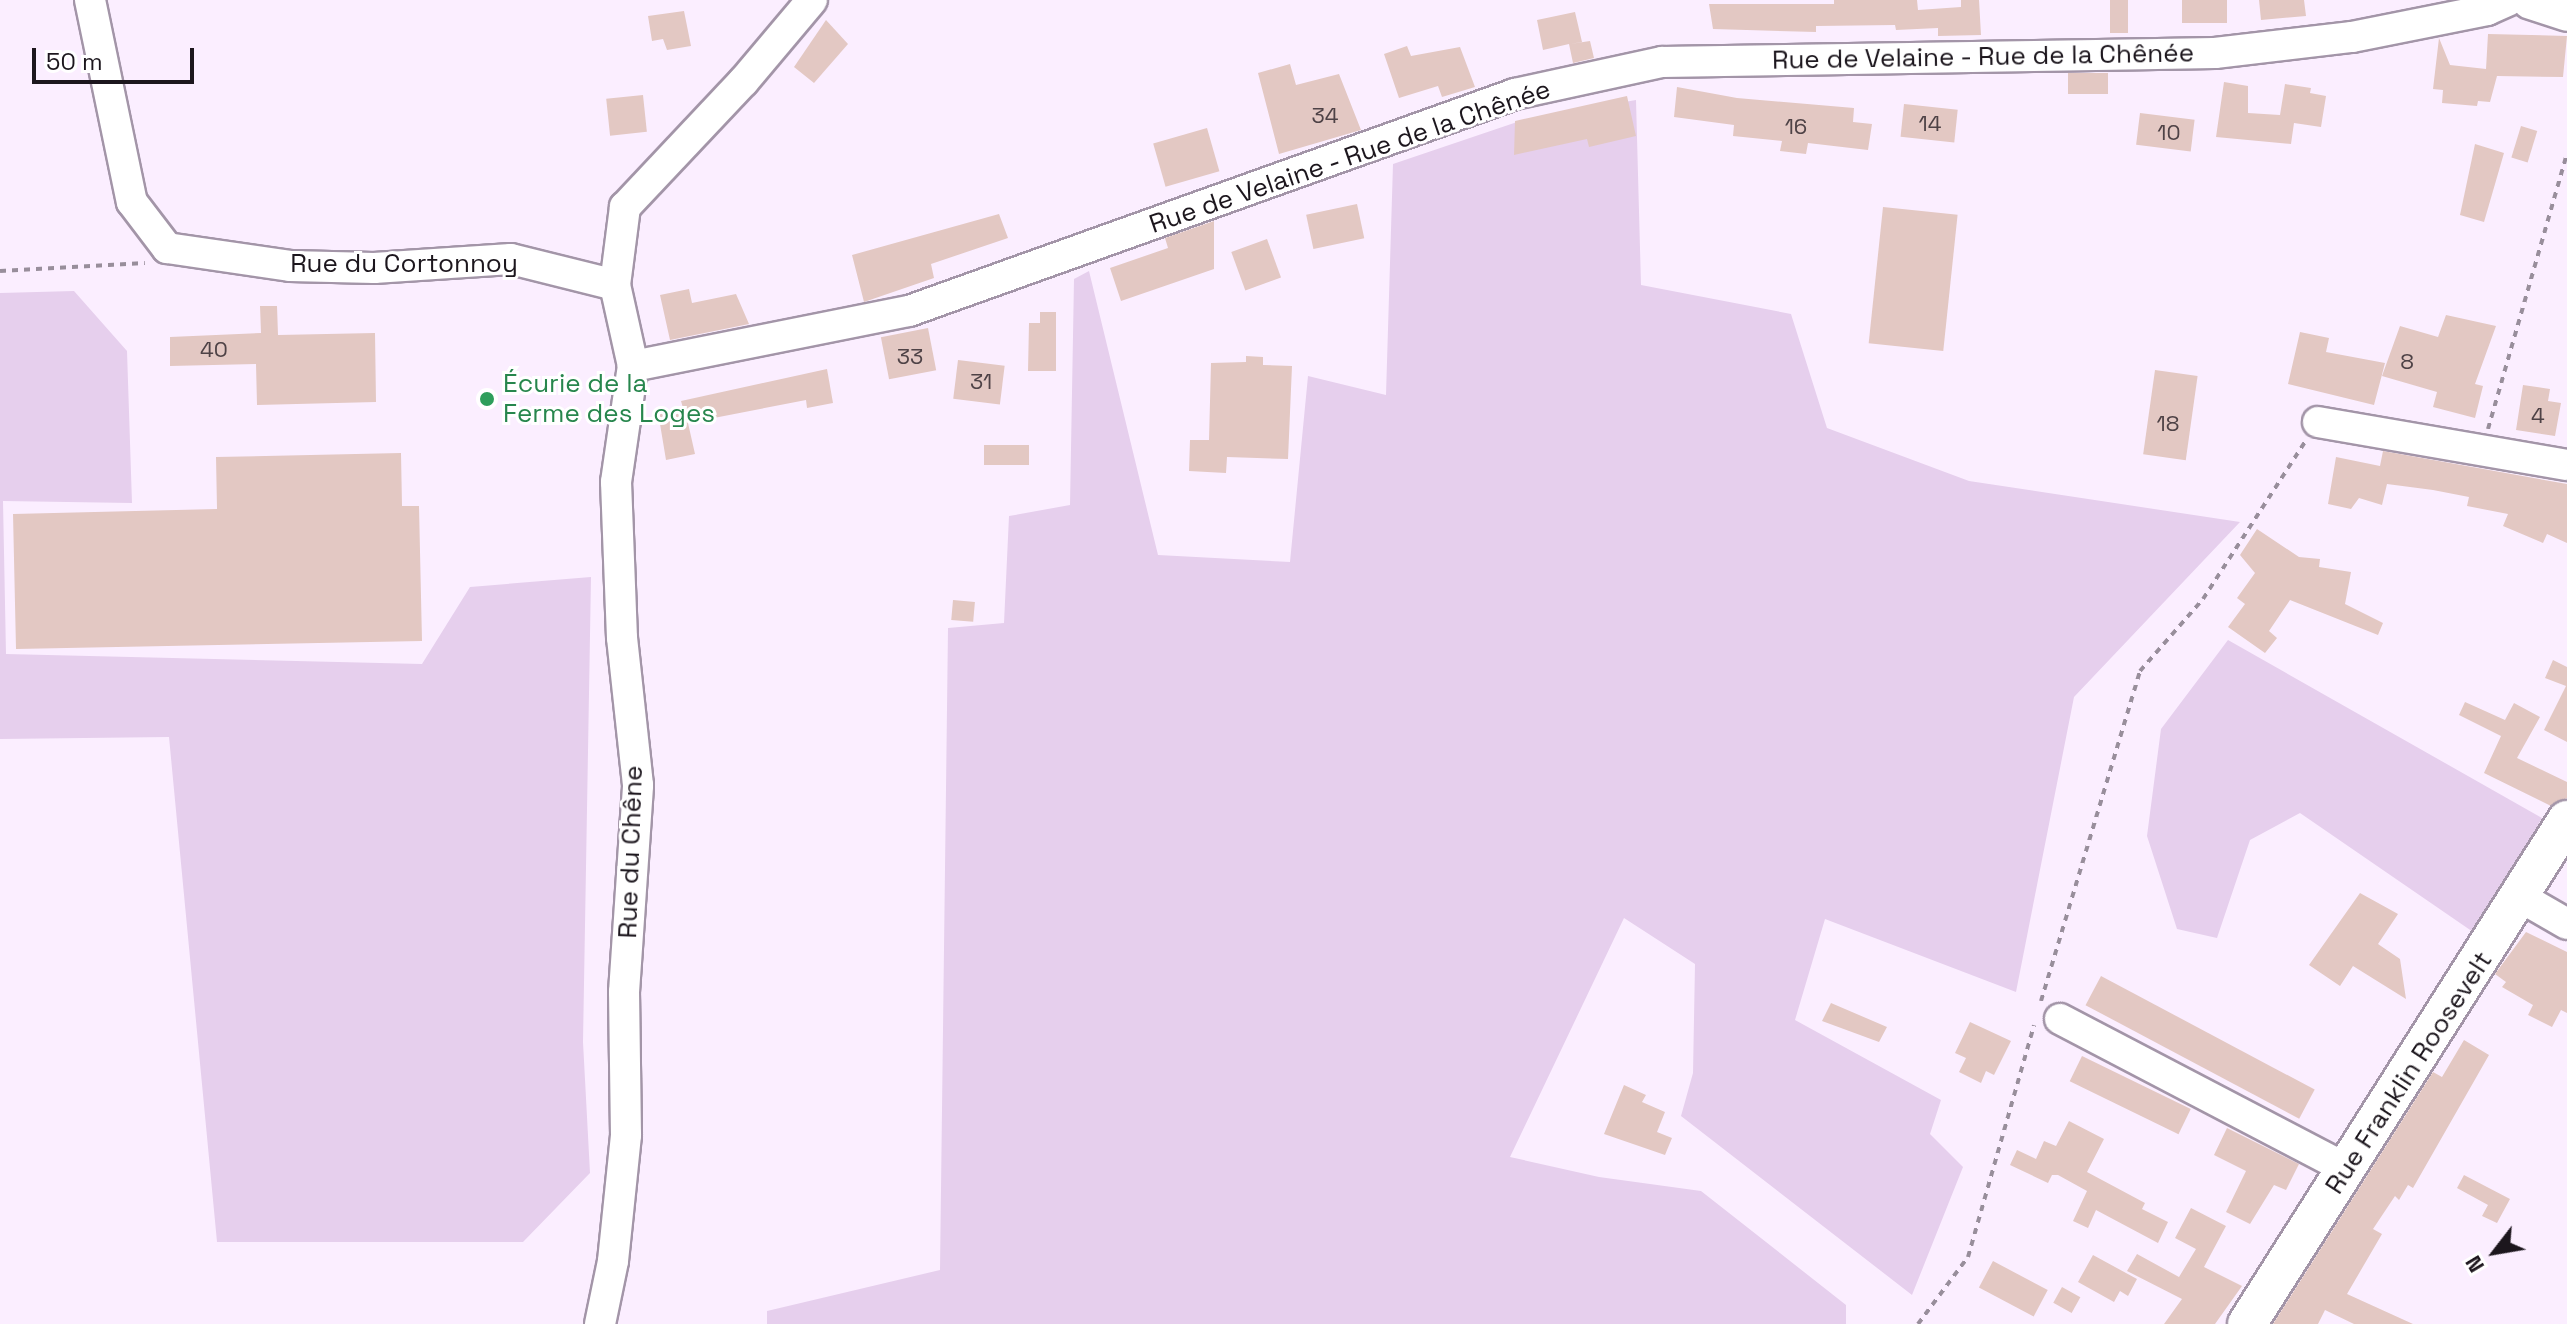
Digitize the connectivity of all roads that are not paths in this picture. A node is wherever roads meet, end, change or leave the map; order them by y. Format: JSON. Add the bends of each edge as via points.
{"nodes":[{"id":1,"x":90,"y":0,"type":"edge"},
{"id":2,"x":812,"y":0,"type":"edge"},
{"id":3,"x":2509,"y":0,"type":"edge"},
{"id":4,"x":2531,"y":0,"type":"edge"},
{"id":5,"x":2567,"y":12,"type":"edge"},
{"id":6,"x":615,"y":285,"type":"junction"},
{"id":7,"x":633,"y":366,"type":"junction"},
{"id":8,"x":2318,"y":422,"type":"road end"},
{"id":9,"x":2567,"y":465,"type":"edge"},
{"id":10,"x":2567,"y":820,"type":"edge"},
{"id":11,"x":2522,"y":898,"type":"junction"},
{"id":12,"x":2567,"y":924,"type":"edge"},
{"id":13,"x":2060,"y":1019,"type":"dead end"},
{"id":14,"x":2347,"y":1169,"type":"junction"},
{"id":15,"x":600,"y":1324,"type":"edge"},
{"id":16,"x":2247,"y":1324,"type":"edge"}],
"edges":[{"from":1,"to":6,"type":"street","name":"Rue du Cortonnoy","via":[[132,202],[167,248],[290,266],[374,268],[511,259]]},
{"from":2,"to":6,"type":"street","name":"Rue du Chêne","via":[[625,207]]},
{"from":3,"to":7,"type":"street","name":"Rue de Velaine - Rue de la Chênée","via":[[2487,10],[2352,37],[2215,53],[1662,62],[1515,94],[909,311]]},
{"from":4,"to":5,"type":"main road"},
{"from":6,"to":7,"type":"street","name":"Rue du Chêne"},
{"from":7,"to":15,"type":"street","name":"Rue du Chêne","via":[[616,482],[622,638],[638,785],[624,992],[626,1135],[613,1261]]},
{"from":8,"to":9,"type":"street"},
{"from":10,"to":11,"type":"main road","name":"Rue Franklin Roosevelt"},
{"from":11,"to":12,"type":"street"},
{"from":11,"to":14,"type":"main road","name":"Rue Franklin Roosevelt"},
{"from":13,"to":14,"type":"street"},
{"from":14,"to":16,"type":"main road","name":"Rue Franklin Roosevelt"}]}
